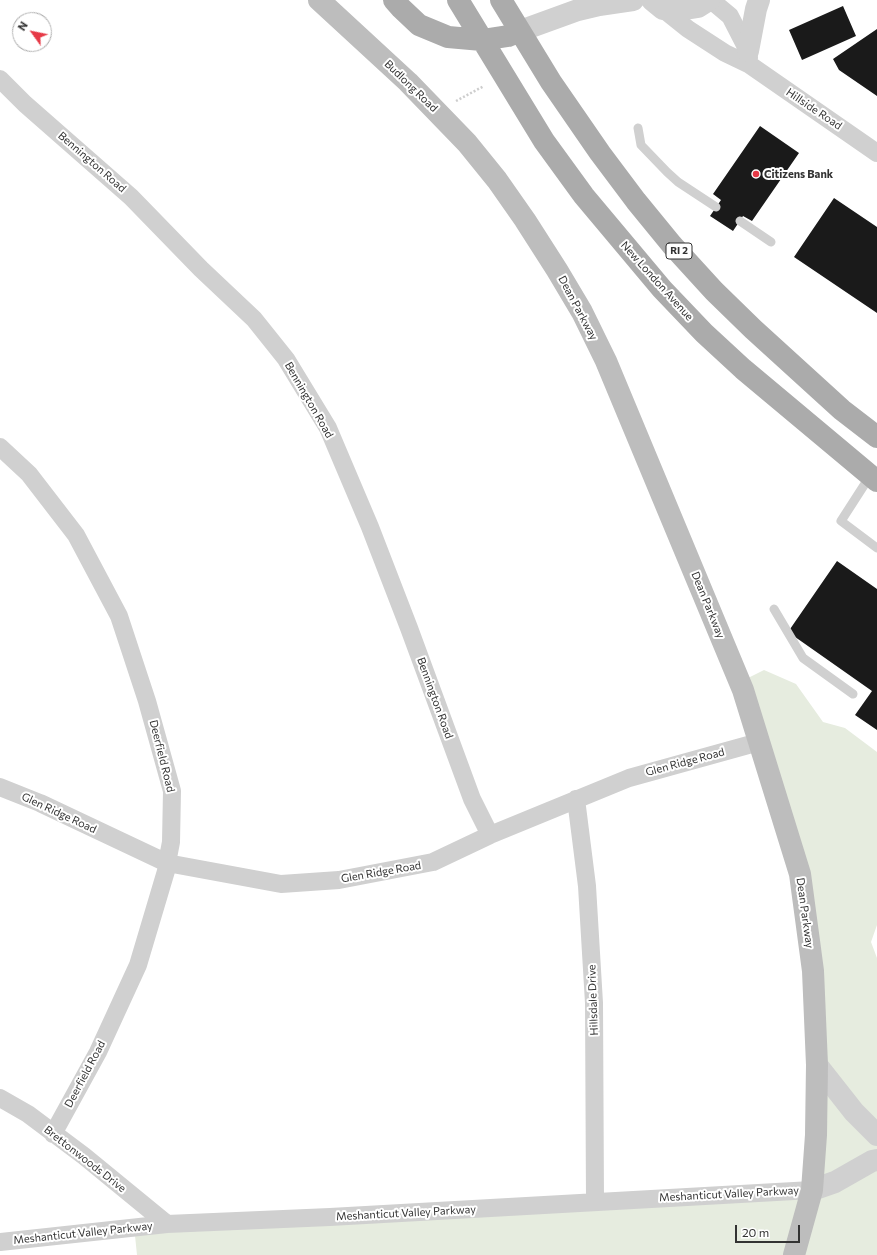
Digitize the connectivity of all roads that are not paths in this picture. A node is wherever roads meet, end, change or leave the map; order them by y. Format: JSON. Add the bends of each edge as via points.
{"nodes":[{"id":1,"x":319,"y":0,"type":"edge"},
{"id":2,"x":394,"y":0,"type":"edge"},
{"id":3,"x":458,"y":0,"type":"edge"},
{"id":4,"x":501,"y":0,"type":"edge"},
{"id":5,"x":633,"y":0,"type":"edge"},
{"id":6,"x":710,"y":0,"type":"edge"},
{"id":7,"x":759,"y":0,"type":"edge"},
{"id":8,"x":657,"y":4,"type":"edge"},
{"id":9,"x":520,"y":31,"type":"junction"},
{"id":10,"x":482,"y":40,"type":"junction"},
{"id":11,"x":749,"y":58,"type":"junction"},
{"id":12,"x":0,"y":79,"type":"edge"},
{"id":13,"x":638,"y":128,"type":"dead end"},
{"id":14,"x":877,"y":153,"type":"edge"},
{"id":15,"x":497,"y":180,"type":"joint"},
{"id":16,"x":716,"y":206,"type":"dead end"},
{"id":17,"x":740,"y":221,"type":"dead end"},
{"id":18,"x":771,"y":242,"type":"dead end"},
{"id":19,"x":877,"y":437,"type":"edge"},
{"id":20,"x":0,"y":447,"type":"edge"},
{"id":21,"x":874,"y":478,"type":"edge"},
{"id":22,"x":877,"y":548,"type":"edge"},
{"id":23,"x":774,"y":609,"type":"dead end"},
{"id":24,"x":853,"y":694,"type":"dead end"},
{"id":25,"x":759,"y":742,"type":"junction"},
{"id":26,"x":0,"y":786,"type":"edge"},
{"id":27,"x":576,"y":799,"type":"junction"},
{"id":28,"x":490,"y":835,"type":"junction"},
{"id":29,"x":166,"y":863,"type":"junction"},
{"id":30,"x":817,"y":1065,"type":"junction"},
{"id":31,"x":0,"y":1098,"type":"edge"},
{"id":32,"x":53,"y":1134,"type":"junction"},
{"id":33,"x":877,"y":1135,"type":"edge"},
{"id":34,"x":877,"y":1160,"type":"edge"},
{"id":35,"x":812,"y":1190,"type":"junction"},
{"id":36,"x":595,"y":1202,"type":"junction"},
{"id":37,"x":166,"y":1224,"type":"junction"},
{"id":38,"x":6,"y":1246,"type":"edge"},
{"id":39,"x":794,"y":1255,"type":"edge"}],
"edges":[{"from":1,"to":15,"type":"main road","name":"Budlong Road","via":[[437,111]]},
{"from":2,"to":10,"type":"main road","via":[[410,17],[431,31],[448,37]]},
{"from":3,"to":10,"type":"main road","name":"New London Avenue"},
{"from":4,"to":9,"type":"main road","number":"RI 2"},
{"from":5,"to":9,"type":"street","via":[[578,10]]},
{"from":6,"to":8,"type":"street","via":[[698,7],[679,10]]},
{"from":6,"to":11,"type":"street","name":"Hillside Road","via":[[730,16]]},
{"from":7,"to":11,"type":"street"},
{"from":8,"to":11,"type":"street","name":"Hillside Road","via":[[688,29],[725,53]]},
{"from":9,"to":10,"type":"main road","via":[[508,36]]},
{"from":9,"to":19,"type":"main road","number":"RI 2","via":[[551,82],[600,153],[672,245],[753,329],[842,410]]},
{"from":10,"to":21,"type":"main road","name":"New London Avenue","via":[[544,141],[584,196],[662,289],[743,369]]},
{"from":11,"to":14,"type":"street","name":"Hillside Road"},
{"from":12,"to":28,"type":"street","name":"Bennington Road","via":[[130,196],[254,319],[286,359],[328,428],[398,599],[472,799]]},
{"from":13,"to":16,"type":"lane","via":[[641,145],[667,172]]},
{"from":15,"to":25,"type":"main road","name":"Dean Parkway","via":[[557,270],[582,312],[606,361],[743,690]]},
{"from":17,"to":18,"type":"lane"},
{"from":20,"to":29,"type":"street","name":"Deerfield Road","via":[[29,474],[76,535],[118,616],[147,701],[172,791],[171,842]]},
{"from":21,"to":22,"type":"lane","via":[[841,521]]},
{"from":23,"to":24,"type":"lane","via":[[803,658]]},
{"from":25,"to":27,"type":"street","name":"Glen Ridge Road","via":[[629,778]]},
{"from":25,"to":30,"type":"main road","name":"Dean Parkway","via":[[800,874],[813,971]]},
{"from":26,"to":29,"type":"street","name":"Glen Ridge Road"},
{"from":27,"to":28,"type":"street","name":"Glen Ridge Road"},
{"from":27,"to":36,"type":"street","name":"Hillsdale Drive","via":[[587,886],[594,1003]]},
{"from":28,"to":29,"type":"street","name":"Glen Ridge Road","via":[[433,862],[339,880],[281,884]]},
{"from":29,"to":32,"type":"street","name":"Deerfield Road","via":[[166,871],[138,965],[98,1052]]},
{"from":30,"to":33,"type":"street","via":[[854,1112]]},
{"from":30,"to":35,"type":"main road","name":"Dean Parkway"},
{"from":31,"to":32,"type":"street","name":"Brettonwoods Drive","via":[[28,1114]]},
{"from":32,"to":37,"type":"street","name":"Brettonwoods Drive","via":[[84,1156]]},
{"from":34,"to":35,"type":"street","via":[[835,1182]]},
{"from":35,"to":36,"type":"street","name":"Meshanticut Valley Parkway"},
{"from":35,"to":39,"type":"main road","name":"Dean Parkway"},
{"from":36,"to":37,"type":"street","name":"Meshanticut Valley Parkway"},
{"from":37,"to":38,"type":"street","name":"Meshanticut Valley Parkway"}]}
